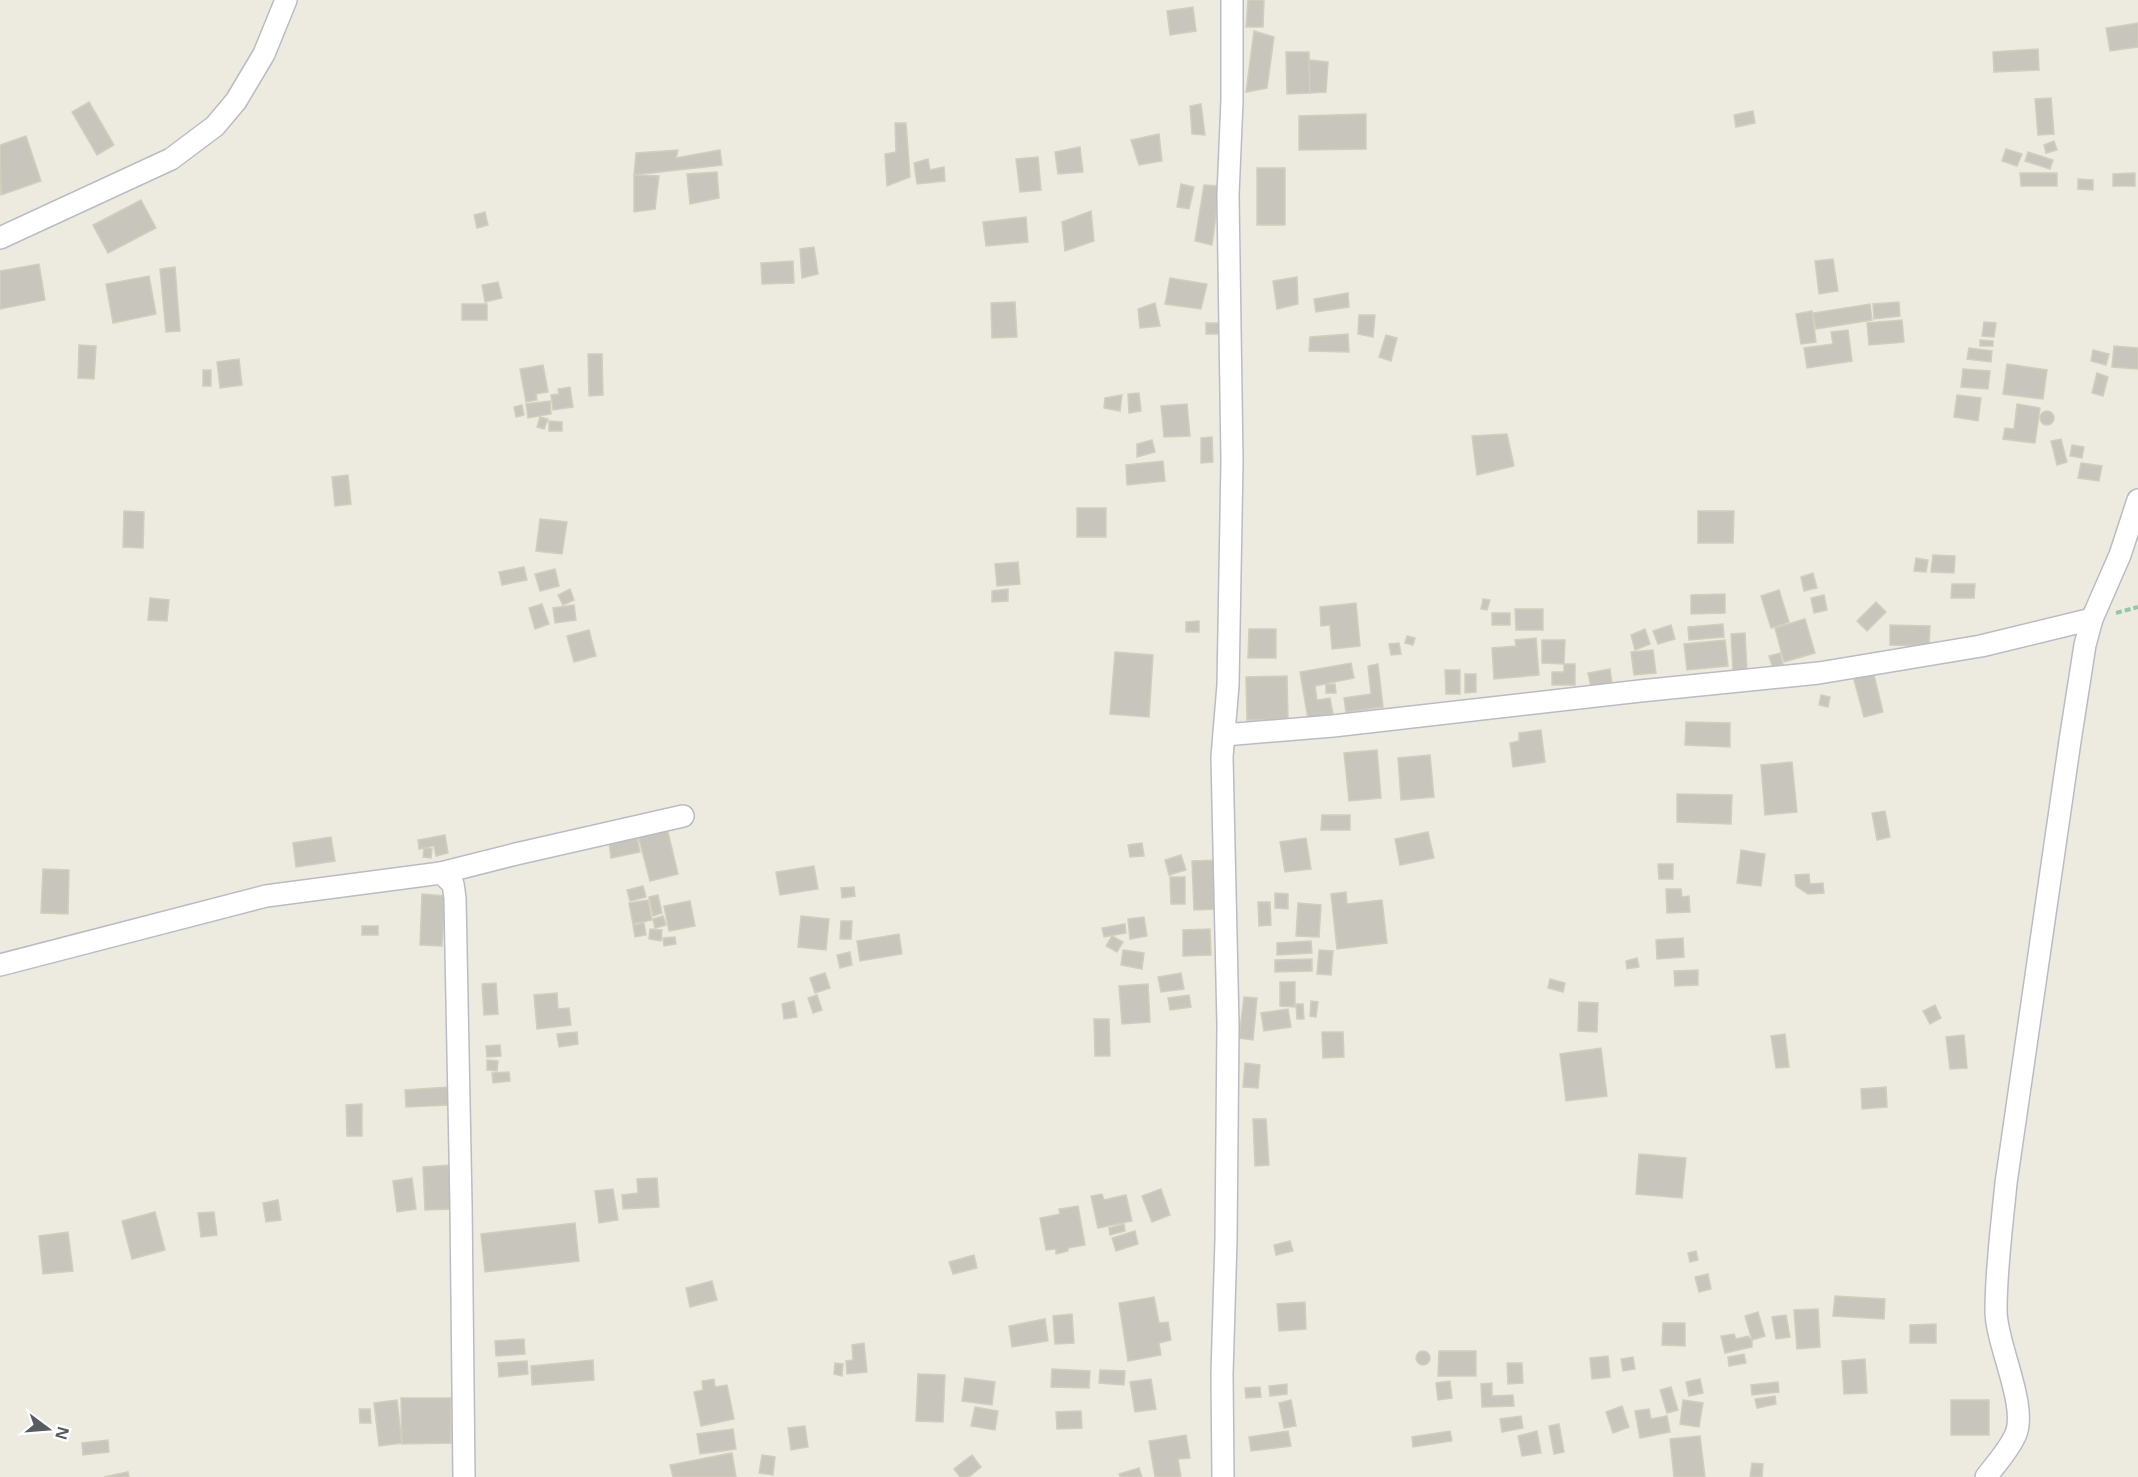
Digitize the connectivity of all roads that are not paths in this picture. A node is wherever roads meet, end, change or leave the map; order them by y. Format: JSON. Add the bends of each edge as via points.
{"nodes":[{"id":1,"x":286,"y":0,"type":"edge"},
{"id":2,"x":1232,"y":0,"type":"edge"},
{"id":3,"x":0,"y":238,"type":"edge"},
{"id":4,"x":2138,"y":500,"type":"edge"},
{"id":5,"x":2092,"y":619,"type":"junction"},
{"id":6,"x":1224,"y":735,"type":"junction"},
{"id":7,"x":683,"y":816,"type":"dead end"},
{"id":8,"x":441,"y":873,"type":"junction"},
{"id":9,"x":0,"y":964,"type":"edge"},
{"id":10,"x":464,"y":1477,"type":"edge"},
{"id":11,"x":1223,"y":1477,"type":"edge"},
{"id":12,"x":1986,"y":1477,"type":"edge"}],
"edges":[{"from":1,"to":3,"type":"street","via":[[264,54],[236,101],[215,126],[171,159]]},
{"from":2,"to":6,"type":"street","via":[[1228,195],[1232,461]]},
{"from":4,"to":5,"type":"street","via":[[2120,555]]},
{"from":5,"to":6,"type":"street","via":[[1981,646],[1820,673]]},
{"from":5,"to":12,"type":"street","via":[[2070,741],[1999,1250],[1996,1313],[2018,1408],[2016,1434]]},
{"from":6,"to":11,"type":"street","via":[[1228,1024]]},
{"from":7,"to":8,"type":"street"},
{"from":8,"to":9,"type":"street","via":[[266,896]]},
{"from":8,"to":10,"type":"street","via":[[453,884],[455,898]]}]}
